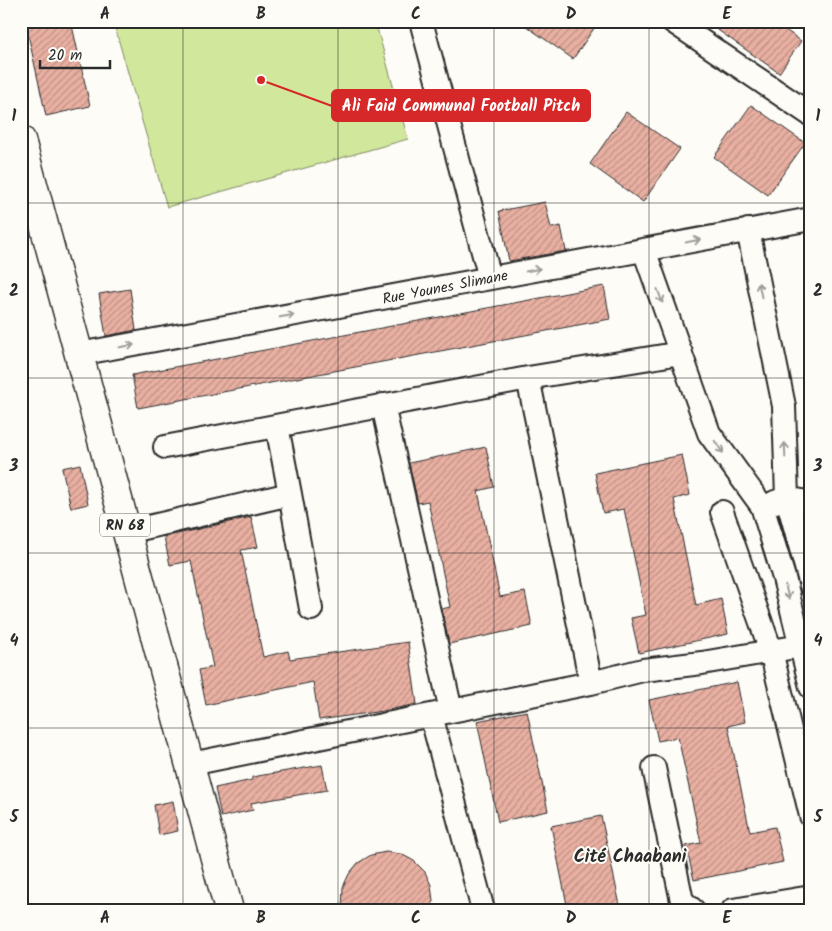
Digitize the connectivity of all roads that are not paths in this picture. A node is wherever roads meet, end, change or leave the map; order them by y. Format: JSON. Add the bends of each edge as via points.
{"nodes":[{"id":1,"x":421,"y":21,"type":"edge"},
{"id":2,"x":672,"y":21,"type":"edge"},
{"id":3,"x":811,"y":115,"type":"edge"},
{"id":4,"x":21,"y":140,"type":"edge"},
{"id":5,"x":811,"y":218,"type":"edge"},
{"id":6,"x":748,"y":230,"type":"junction"},
{"id":7,"x":644,"y":250,"type":"junction"},
{"id":8,"x":490,"y":278,"type":"junction"},
{"id":9,"x":681,"y":353,"type":"junction"},
{"id":10,"x":79,"y":354,"type":"junction"},
{"id":11,"x":528,"y":378,"type":"junction"},
{"id":12,"x":383,"y":405,"type":"junction"},
{"id":13,"x":276,"y":426,"type":"junction"},
{"id":14,"x":166,"y":447,"type":"dead end"},
{"id":15,"x":290,"y":494,"type":"junction"},
{"id":16,"x":787,"y":498,"type":"junction"},
{"id":17,"x":811,"y":504,"type":"edge"},
{"id":18,"x":762,"y":506,"type":"junction"},
{"id":19,"x":722,"y":512,"type":"dead end"},
{"id":20,"x":126,"y":532,"type":"junction"},
{"id":21,"x":811,"y":585,"type":"edge"},
{"id":22,"x":311,"y":609,"type":"dead end"},
{"id":23,"x":805,"y":646,"type":"edge"},
{"id":24,"x":771,"y":651,"type":"junction"},
{"id":25,"x":591,"y":683,"type":"junction"},
{"id":26,"x":811,"y":687,"type":"edge"},
{"id":27,"x":441,"y":713,"type":"junction"},
{"id":28,"x":191,"y":764,"type":"junction"},
{"id":29,"x":654,"y":768,"type":"dead end"},
{"id":30,"x":811,"y":816,"type":"edge"},
{"id":31,"x":811,"y":897,"type":"edge"},
{"id":32,"x":229,"y":910,"type":"edge"},
{"id":33,"x":483,"y":910,"type":"edge"},
{"id":34,"x":693,"y":910,"type":"edge"},
{"id":35,"x":733,"y":910,"type":"edge"}],
"edges":[{"from":1,"to":8,"type":"street"},
{"from":2,"to":3,"type":"street"},
{"from":4,"to":10,"type":"main road","number":"RN 68"},
{"from":5,"to":6,"type":"street","name":"Rue Younes Slimane"},
{"from":7,"to":6,"type":"street","name":"Rue Younes Slimane","one_way":true},
{"from":16,"to":6,"type":"street","one_way":true,"via":[[784,406]]},
{"from":8,"to":7,"type":"street","name":"Rue Younes Slimane","one_way":true},
{"from":7,"to":9,"type":"street","one_way":true},
{"from":10,"to":8,"type":"street","name":"Rue Younes Slimane","one_way":true},
{"from":9,"to":11,"type":"street"},
{"from":9,"to":18,"type":"street","one_way":true,"via":[[710,433]]},
{"from":10,"to":20,"type":"main road","number":"RN 68"},
{"from":11,"to":12,"type":"street"},
{"from":11,"to":25,"type":"street"},
{"from":12,"to":13,"type":"street"},
{"from":12,"to":27,"type":"street"},
{"from":13,"to":14,"type":"street"},
{"from":13,"to":15,"type":"street"},
{"from":15,"to":20,"type":"street"},
{"from":15,"to":22,"type":"street"},
{"from":16,"to":17,"type":"street"},
{"from":16,"to":18,"type":"street"},
{"from":16,"to":21,"type":"street"},
{"from":18,"to":23,"type":"street","one_way":true},
{"from":19,"to":24,"type":"street"},
{"from":20,"to":28,"type":"main road","number":"RN 68"},
{"from":23,"to":24,"type":"street"},
{"from":23,"to":26,"type":"street"},
{"from":24,"to":25,"type":"street","via":[[644,670]]},
{"from":24,"to":30,"type":"street"},
{"from":25,"to":27,"type":"street"},
{"from":27,"to":28,"type":"street"},
{"from":27,"to":33,"type":"street"},
{"from":28,"to":32,"type":"main road","number":"RN 68"},
{"from":29,"to":34,"type":"street","via":[[682,901]]},
{"from":31,"to":35,"type":"street"}]}
